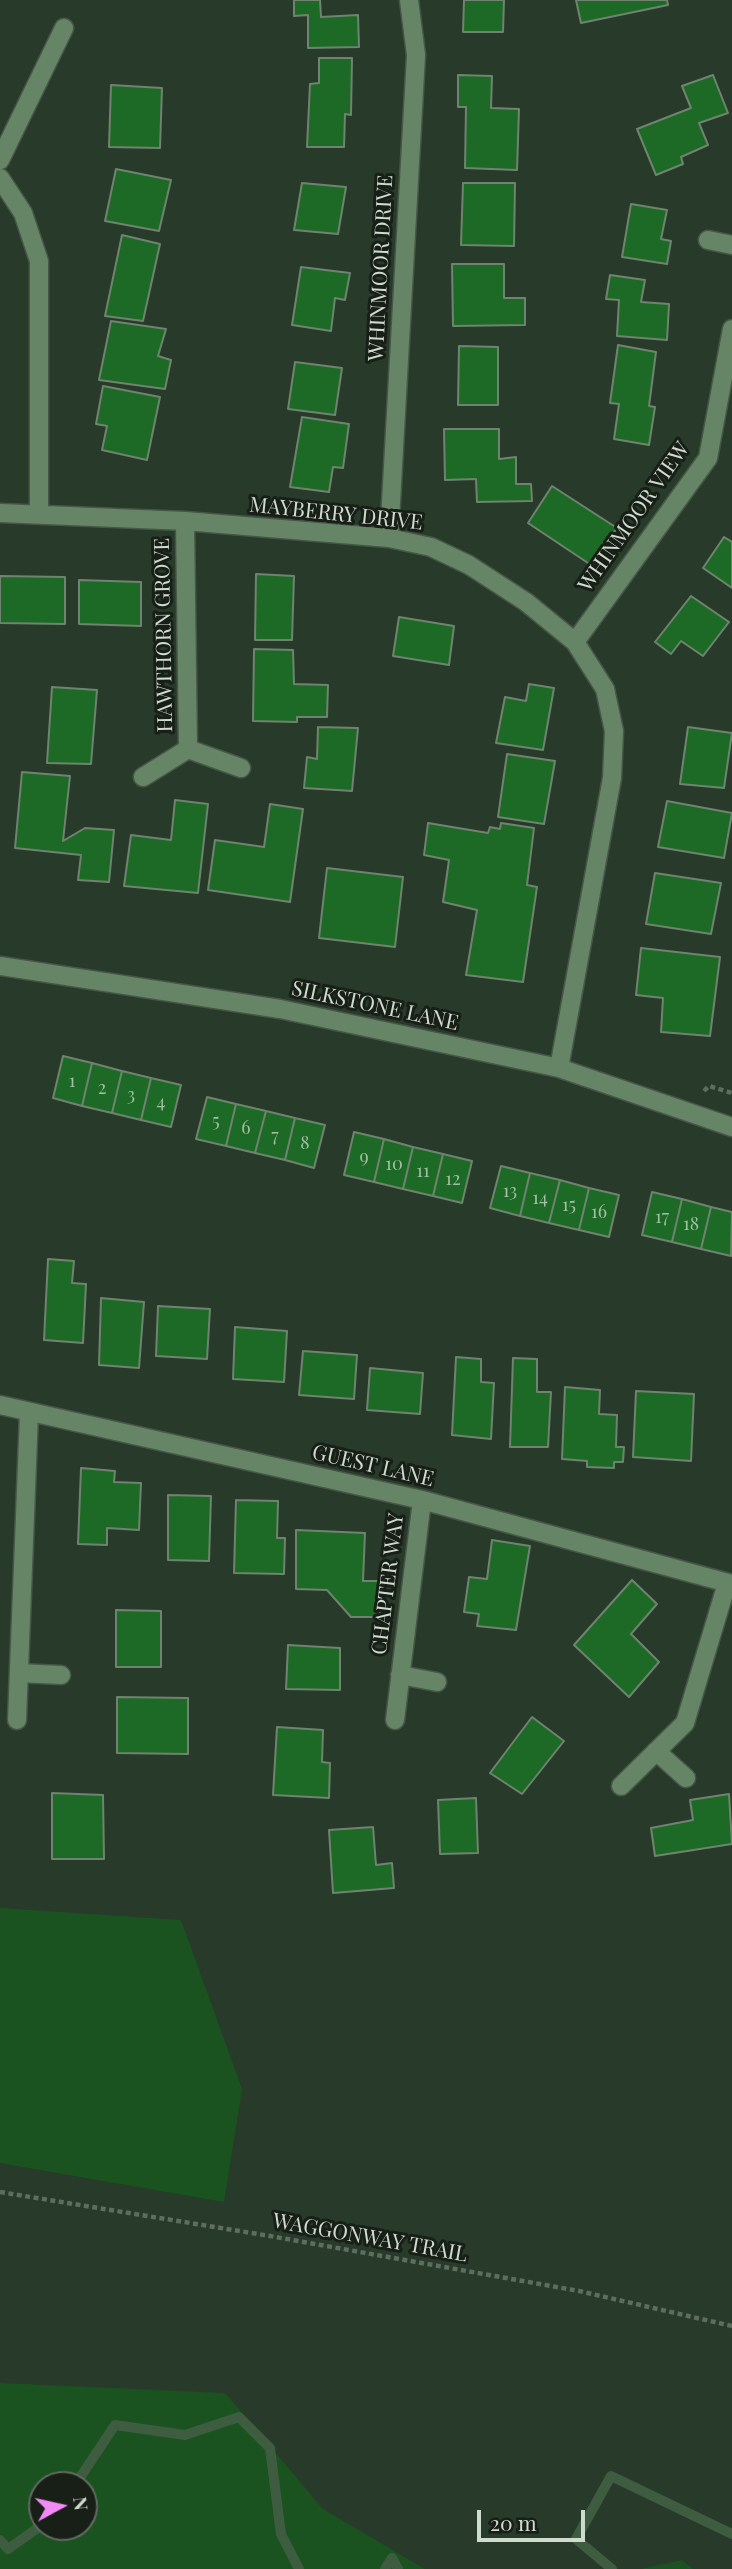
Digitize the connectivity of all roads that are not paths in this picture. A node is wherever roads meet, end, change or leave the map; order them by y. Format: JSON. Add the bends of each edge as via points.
{"nodes":[{"id":1,"x":409,"y":0,"type":"edge"},
{"id":2,"x":64,"y":28,"type":"dead end"},
{"id":3,"x":0,"y":160,"type":"edge"},
{"id":4,"x":0,"y":178,"type":"edge"},
{"id":5,"x":708,"y":240,"type":"dead end"},
{"id":6,"x":732,"y":245,"type":"edge"},
{"id":7,"x":732,"y":329,"type":"edge"},
{"id":8,"x":39,"y":512,"type":"junction"},
{"id":9,"x":0,"y":513,"type":"edge"},
{"id":10,"x":185,"y":521,"type":"junction"},
{"id":11,"x":389,"y":538,"type":"junction"},
{"id":12,"x":575,"y":642,"type":"junction"},
{"id":13,"x":188,"y":748,"type":"junction"},
{"id":14,"x":241,"y":768,"type":"dead end"},
{"id":15,"x":143,"y":777,"type":"dead end"},
{"id":16,"x":0,"y":966,"type":"edge"},
{"id":17,"x":559,"y":1068,"type":"junction"},
{"id":18,"x":732,"y":1127,"type":"edge"},
{"id":19,"x":0,"y":1405,"type":"edge"},
{"id":20,"x":29,"y":1413,"type":"junction"},
{"id":21,"x":422,"y":1500,"type":"junction"},
{"id":22,"x":730,"y":1584,"type":"edge"},
{"id":23,"x":19,"y":1673,"type":"junction"},
{"id":24,"x":61,"y":1675,"type":"dead end"},
{"id":25,"x":400,"y":1675,"type":"junction"},
{"id":26,"x":437,"y":1682,"type":"dead end"},
{"id":27,"x":17,"y":1720,"type":"dead end"},
{"id":28,"x":395,"y":1720,"type":"dead end"},
{"id":29,"x":656,"y":1751,"type":"junction"},
{"id":30,"x":686,"y":1778,"type":"dead end"},
{"id":31,"x":621,"y":1786,"type":"dead end"}],
"edges":[{"from":1,"to":11,"type":"street","name":"WHINMOOR DRIVE","via":[[416,55]]},
{"from":2,"to":3,"type":"street"},
{"from":4,"to":8,"type":"street","via":[[23,213],[39,261]]},
{"from":5,"to":6,"type":"street"},
{"from":7,"to":12,"type":"street","name":"WHINMOOR VIEW","via":[[708,458]]},
{"from":8,"to":9,"type":"street","name":"MAYBERRY DRIVE"},
{"from":8,"to":10,"type":"street","name":"MAYBERRY DRIVE"},
{"from":10,"to":11,"type":"street","name":"MAYBERRY DRIVE"},
{"from":10,"to":13,"type":"street","name":"HAWTHORN GROVE"},
{"from":11,"to":12,"type":"street","name":"MAYBERRY DRIVE","via":[[431,547],[469,565],[526,602]]},
{"from":12,"to":17,"type":"street","name":"MAYBERRY DRIVE","via":[[605,689],[614,731],[612,778]]},
{"from":13,"to":14,"type":"street","name":"HAWTHORN GROVE"},
{"from":13,"to":15,"type":"street","name":"HAWTHORN GROVE"},
{"from":16,"to":17,"type":"street","name":"SILKSTONE LANE","via":[[280,1009]]},
{"from":17,"to":18,"type":"street","name":"SILKSTONE LANE"},
{"from":19,"to":20,"type":"street","name":"GUEST LANE"},
{"from":20,"to":21,"type":"street","name":"GUEST LANE"},
{"from":20,"to":23,"type":"street"},
{"from":21,"to":22,"type":"street","name":"GUEST LANE"},
{"from":21,"to":25,"type":"street","name":"CHAPTER WAY"},
{"from":22,"to":29,"type":"street","via":[[685,1723]]},
{"from":23,"to":24,"type":"street"},
{"from":23,"to":27,"type":"street"},
{"from":25,"to":26,"type":"street","name":"CHAPTER WAY"},
{"from":25,"to":28,"type":"street","name":"CHAPTER WAY"},
{"from":29,"to":30,"type":"street"},
{"from":29,"to":31,"type":"street"}]}
